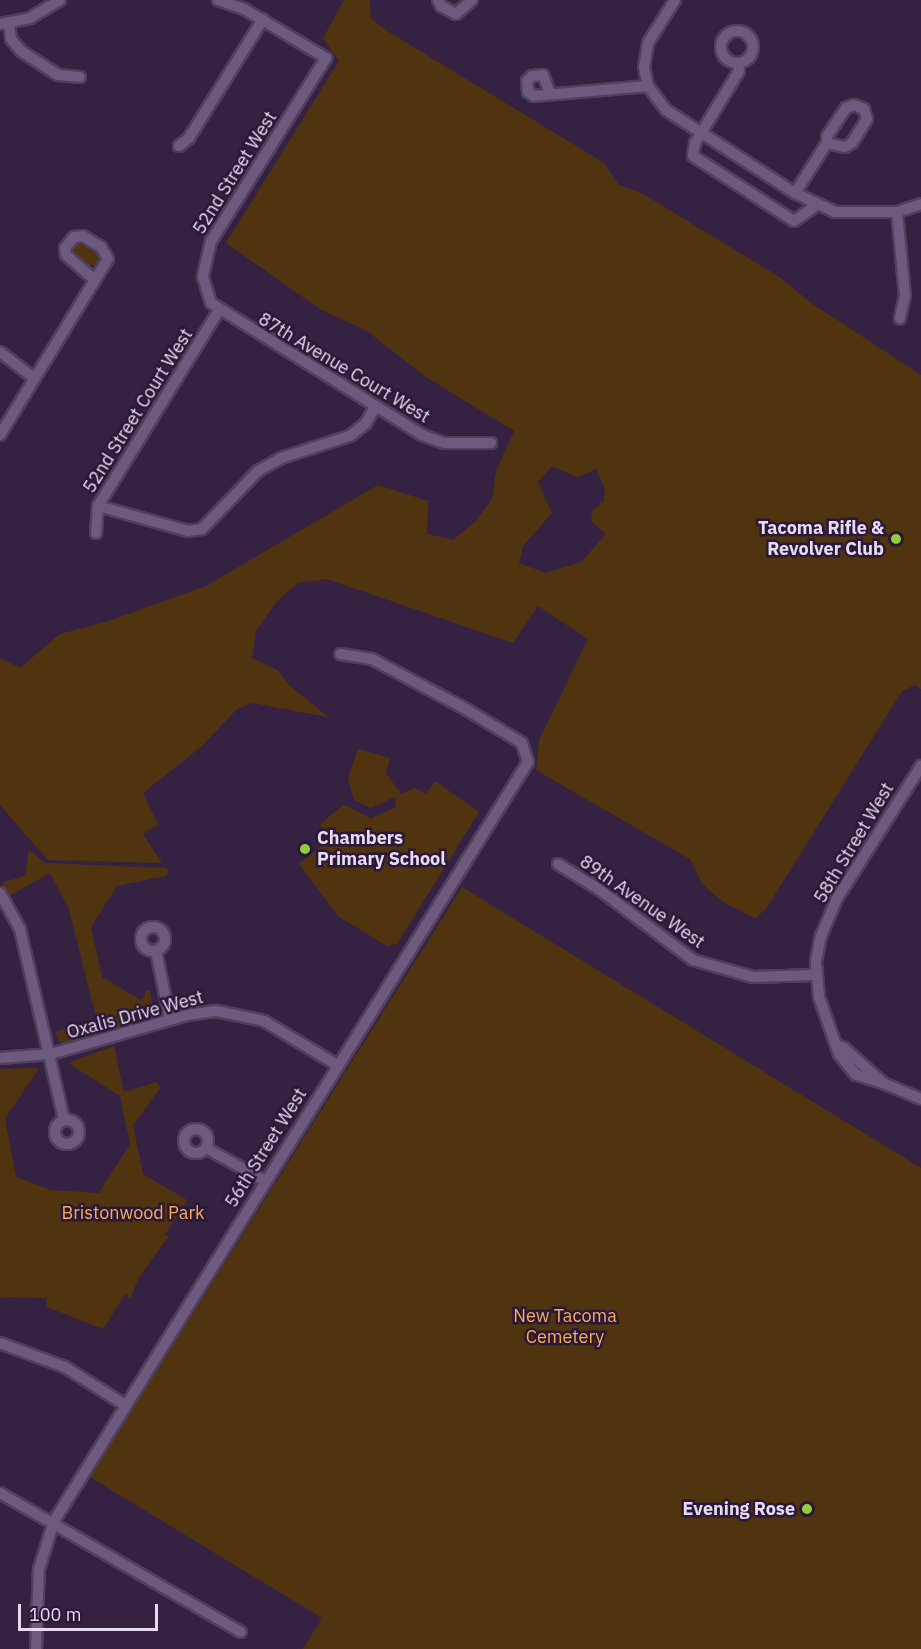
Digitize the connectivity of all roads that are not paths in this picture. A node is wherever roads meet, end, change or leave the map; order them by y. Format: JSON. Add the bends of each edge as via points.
{"nodes":[{"id":1,"x":60,"y":0,"type":"edge"},
{"id":2,"x":218,"y":0,"type":"edge"},
{"id":3,"x":438,"y":0,"type":"edge"},
{"id":4,"x":472,"y":0,"type":"edge"},
{"id":5,"x":675,"y":0,"type":"edge"},
{"id":6,"x":263,"y":19,"type":"junction"},
{"id":7,"x":4,"y":24,"type":"edge"},
{"id":8,"x":738,"y":63,"type":"dead end"},
{"id":9,"x":80,"y":77,"type":"dead end"},
{"id":10,"x":648,"y":86,"type":"junction"},
{"id":11,"x":550,"y":93,"type":"dead end"},
{"id":12,"x":702,"y":133,"type":"junction"},
{"id":13,"x":827,"y":143,"type":"dead end"},
{"id":14,"x":179,"y":146,"type":"dead end"},
{"id":15,"x":795,"y":193,"type":"junction"},
{"id":16,"x":921,"y":204,"type":"edge"},
{"id":17,"x":817,"y":205,"type":"junction"},
{"id":18,"x":897,"y":212,"type":"junction"},
{"id":19,"x":95,"y":280,"type":"junction"},
{"id":20,"x":219,"y":310,"type":"junction"},
{"id":21,"x":900,"y":318,"type":"dead end"},
{"id":22,"x":0,"y":352,"type":"edge"},
{"id":23,"x":34,"y":378,"type":"junction"},
{"id":24,"x":375,"y":407,"type":"junction"},
{"id":25,"x":0,"y":435,"type":"edge"},
{"id":26,"x":491,"y":442,"type":"dead end"},
{"id":27,"x":98,"y":506,"type":"junction"},
{"id":28,"x":96,"y":532,"type":"dead end"},
{"id":29,"x":340,"y":654,"type":"dead end"},
{"id":30,"x":921,"y":766,"type":"edge"},
{"id":31,"x":558,"y":864,"type":"dead end"},
{"id":32,"x":0,"y":893,"type":"edge"},
{"id":33,"x":156,"y":951,"type":"dead end"},
{"id":34,"x":815,"y":975,"type":"junction"},
{"id":35,"x":170,"y":1020,"type":"junction"},
{"id":36,"x":51,"y":1054,"type":"junction"},
{"id":37,"x":0,"y":1058,"type":"edge"},
{"id":38,"x":338,"y":1065,"type":"junction"},
{"id":39,"x":921,"y":1099,"type":"edge"},
{"id":40,"x":64,"y":1120,"type":"dead end"},
{"id":41,"x":206,"y":1148,"type":"dead end"},
{"id":42,"x":265,"y":1181,"type":"junction"},
{"id":43,"x":0,"y":1343,"type":"edge"},
{"id":44,"x":125,"y":1405,"type":"junction"},
{"id":45,"x":0,"y":1493,"type":"edge"},
{"id":46,"x":54,"y":1521,"type":"junction"},
{"id":47,"x":241,"y":1632,"type":"dead end"},
{"id":48,"x":36,"y":1649,"type":"edge"}],
"edges":[{"from":1,"to":7,"type":"street","via":[[30,18]]},
{"from":2,"to":6,"type":"street"},
{"from":3,"to":4,"type":"street","via":[[456,14]]},
{"from":5,"to":10,"type":"street","via":[[648,43]]},
{"from":6,"to":14,"type":"street","via":[[189,138]]},
{"from":6,"to":20,"type":"street","name":"52nd Street West","via":[[326,58],[206,251],[205,288]]},
{"from":7,"to":9,"type":"street","via":[[21,51],[58,75]]},
{"from":8,"to":12,"type":"street","via":[[739,71]]},
{"from":10,"to":11,"type":"street"},
{"from":10,"to":12,"type":"street","via":[[666,110]]},
{"from":12,"to":15,"type":"street"},
{"from":12,"to":17,"type":"street","via":[[692,149],[693,156],[779,213],[799,220]]},
{"from":13,"to":15,"type":"street"},
{"from":15,"to":17,"type":"street"},
{"from":16,"to":18,"type":"street"},
{"from":17,"to":18,"type":"street","via":[[845,215]]},
{"from":18,"to":21,"type":"street","via":[[904,296]]},
{"from":19,"to":19,"type":"street","via":[[66,255],[64,248],[74,237],[83,236],[108,254]]},
{"from":19,"to":23,"type":"street"},
{"from":20,"to":24,"type":"street","name":"87th Avenue Court West"},
{"from":20,"to":27,"type":"street","name":"52nd Street Court West"},
{"from":22,"to":23,"type":"street"},
{"from":23,"to":25,"type":"street"},
{"from":24,"to":26,"type":"street","name":"87th Avenue Court West","via":[[432,440]]},
{"from":24,"to":27,"type":"street","via":[[366,423],[350,436],[281,458],[258,471],[202,529],[188,531]]},
{"from":27,"to":28,"type":"street","name":"52nd Street Court West"},
{"from":29,"to":38,"type":"street","name":"56th Street West","via":[[372,659],[522,743],[529,756]]},
{"from":30,"to":34,"type":"street","name":"58th Street West","via":[[830,912],[819,942]]},
{"from":31,"to":34,"type":"street","name":"89th Avenue West","via":[[606,894],[693,960],[753,977]]},
{"from":32,"to":36,"type":"street","via":[[16,918]]},
{"from":33,"to":35,"type":"street"},
{"from":34,"to":39,"type":"street","via":[[842,1059],[856,1075]]},
{"from":35,"to":36,"type":"street","name":"Oxalis Drive West"},
{"from":35,"to":38,"type":"street","name":"Oxalis Drive West","via":[[207,1012],[246,1015],[273,1025]]},
{"from":36,"to":37,"type":"street","name":"Oxalis Drive West"},
{"from":36,"to":40,"type":"street"},
{"from":38,"to":42,"type":"street","name":"56th Street West"},
{"from":41,"to":42,"type":"street"},
{"from":42,"to":44,"type":"street","name":"56th Street West"},
{"from":43,"to":44,"type":"street","via":[[65,1367]]},
{"from":44,"to":46,"type":"street","name":"56th Street West"},
{"from":45,"to":46,"type":"street"},
{"from":46,"to":47,"type":"street"},
{"from":46,"to":48,"type":"street","name":"56th Street West","via":[[39,1569]]}]}
